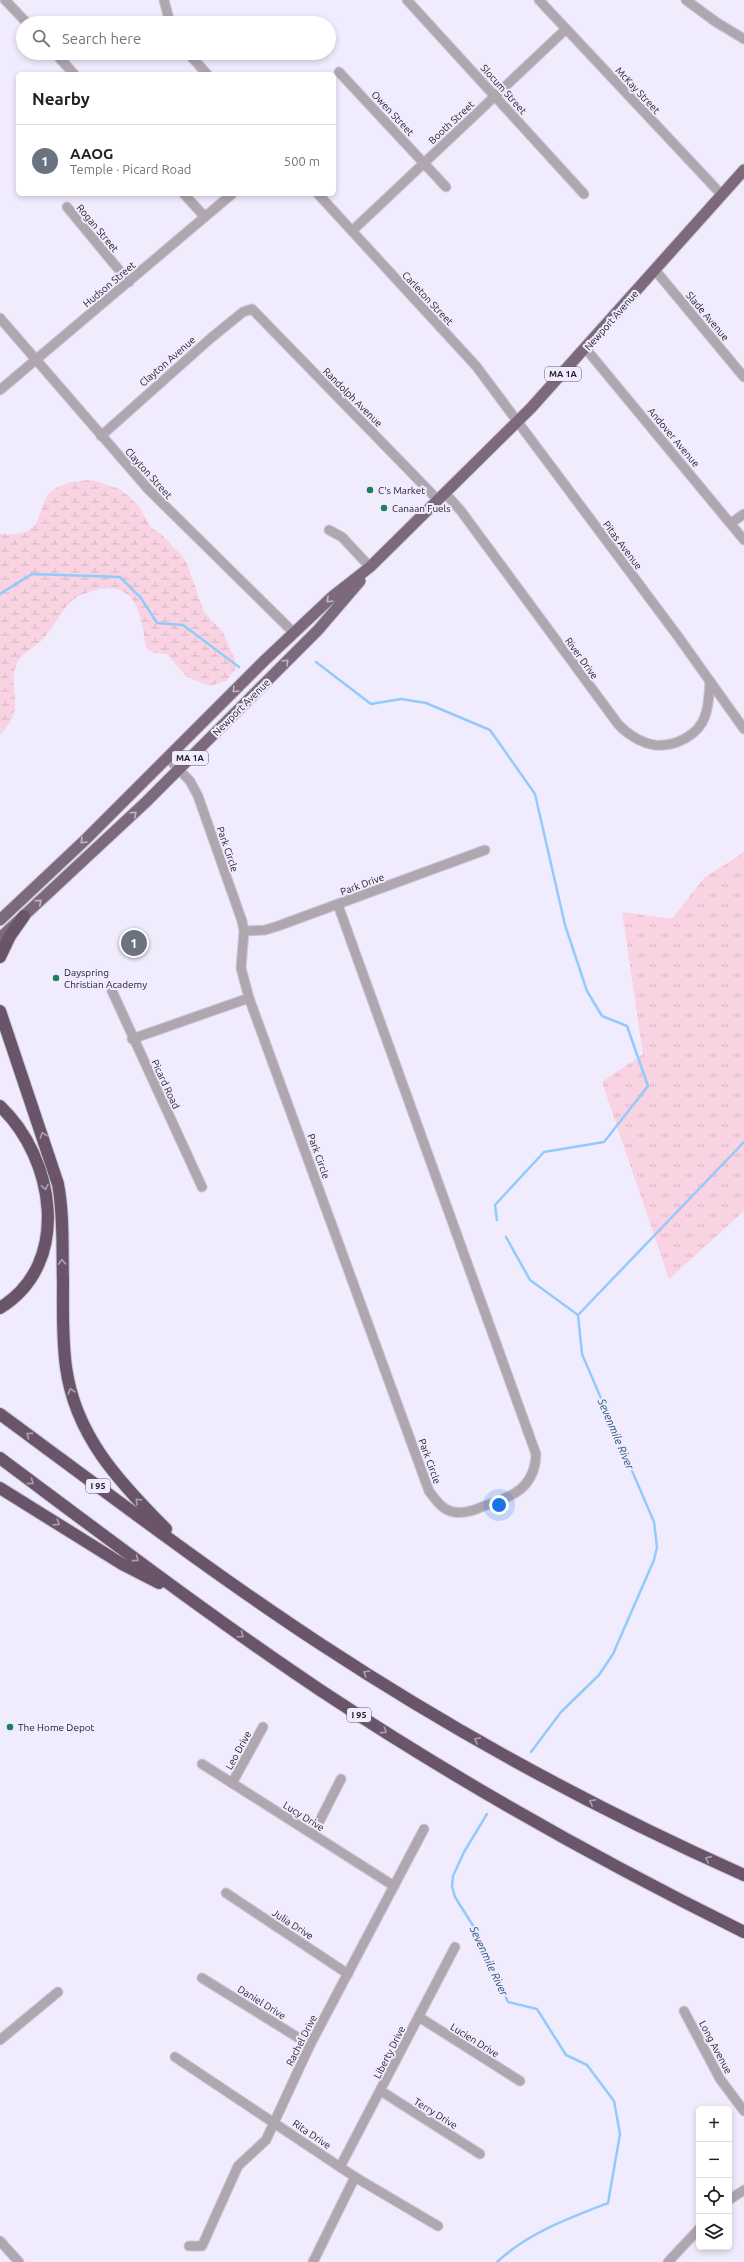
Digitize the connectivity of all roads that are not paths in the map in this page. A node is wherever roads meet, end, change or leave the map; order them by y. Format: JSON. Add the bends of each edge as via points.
{"nodes":[{"id":1,"x":5,"y":0,"type":"edge"},
{"id":2,"x":164,"y":0,"type":"edge"},
{"id":3,"x":407,"y":0,"type":"edge"},
{"id":4,"x":539,"y":0,"type":"edge"},
{"id":5,"x":686,"y":0,"type":"edge"},
{"id":6,"x":20,"y":16,"type":"edge"},
{"id":7,"x":168,"y":16,"type":"edge"},
{"id":8,"x":566,"y":29,"type":"junction"},
{"id":9,"x":744,"y":39,"type":"edge"},
{"id":10,"x":61,"y":60,"type":"edge"},
{"id":11,"x":194,"y":60,"type":"edge"},
{"id":12,"x":72,"y":72,"type":"edge"},
{"id":13,"x":205,"y":72,"type":"edge"},
{"id":14,"x":339,"y":72,"type":"dead end"},
{"id":15,"x":495,"y":95,"type":"junction"},
{"id":16,"x":423,"y":163,"type":"junction"},
{"id":17,"x":744,"y":170,"type":"edge"},
{"id":18,"x":446,"y":187,"type":"dead end"},
{"id":19,"x":584,"y":194,"type":"dead end"},
{"id":20,"x":721,"y":194,"type":"junction"},
{"id":21,"x":186,"y":196,"type":"edge"},
{"id":22,"x":230,"y":196,"type":"edge"},
{"id":23,"x":320,"y":196,"type":"edge"},
{"id":24,"x":67,"y":207,"type":"dead end"},
{"id":25,"x":205,"y":217,"type":"junction"},
{"id":26,"x":352,"y":231,"type":"junction"},
{"id":27,"x":655,"y":270,"type":"junction"},
{"id":28,"x":129,"y":282,"type":"junction"},
{"id":29,"x":252,"y":309,"type":"joint"},
{"id":30,"x":0,"y":318,"type":"edge"},
{"id":31,"x":586,"y":349,"type":"junction"},
{"id":32,"x":36,"y":360,"type":"junction"},
{"id":33,"x":744,"y":377,"type":"edge"},
{"id":34,"x":0,"y":390,"type":"edge"},
{"id":35,"x":518,"y":421,"type":"junction"},
{"id":36,"x":101,"y":436,"type":"junction"},
{"id":37,"x":441,"y":497,"type":"junction"},
{"id":38,"x":744,"y":514,"type":"edge"},
{"id":39,"x":731,"y":523,"type":"junction"},
{"id":40,"x":329,"y":530,"type":"dead end"},
{"id":41,"x":744,"y":540,"type":"edge"},
{"id":42,"x":370,"y":567,"type":"junction"},
{"id":43,"x":294,"y":633,"type":"junction"},
{"id":44,"x":710,"y":682,"type":"junction"},
{"id":45,"x":744,"y":729,"type":"edge"},
{"id":46,"x":167,"y":757,"type":"junction"},
{"id":47,"x":178,"y":769,"type":"junction"},
{"id":48,"x":485,"y":850,"type":"dead end"},
{"id":49,"x":338,"y":905,"type":"junction"},
{"id":50,"x":24,"y":916,"type":"junction"},
{"id":51,"x":0,"y":920,"type":"edge"},
{"id":52,"x":244,"y":930,"type":"junction"},
{"id":53,"x":0,"y":938,"type":"edge"},
{"id":54,"x":0,"y":957,"type":"edge"},
{"id":55,"x":112,"y":991,"type":"dead end"},
{"id":56,"x":249,"y":998,"type":"junction"},
{"id":57,"x":0,"y":1011,"type":"edge"},
{"id":58,"x":132,"y":1039,"type":"junction"},
{"id":59,"x":0,"y":1106,"type":"edge"},
{"id":60,"x":202,"y":1187,"type":"dead end"},
{"id":61,"x":0,"y":1308,"type":"edge"},
{"id":62,"x":0,"y":1414,"type":"edge"},
{"id":63,"x":0,"y":1458,"type":"edge"},
{"id":64,"x":0,"y":1488,"type":"edge"},
{"id":65,"x":195,"y":1558,"type":"junction"},
{"id":66,"x":194,"y":1602,"type":"junction"},
{"id":67,"x":263,"y":1727,"type":"dead end"},
{"id":68,"x":202,"y":1764,"type":"dead end"},
{"id":69,"x":341,"y":1779,"type":"dead end"},
{"id":70,"x":232,"y":1783,"type":"junction"},
{"id":71,"x":424,"y":1829,"type":"dead end"},
{"id":72,"x":313,"y":1834,"type":"junction"},
{"id":73,"x":744,"y":1875,"type":"edge"},
{"id":74,"x":394,"y":1886,"type":"junction"},
{"id":75,"x":226,"y":1893,"type":"dead end"},
{"id":76,"x":744,"y":1932,"type":"edge"},
{"id":77,"x":455,"y":1947,"type":"dead end"},
{"id":78,"x":348,"y":1974,"type":"junction"},
{"id":79,"x":202,"y":1978,"type":"dead end"},
{"id":80,"x":58,"y":1992,"type":"dead end"},
{"id":81,"x":684,"y":2011,"type":"dead end"},
{"id":82,"x":419,"y":2017,"type":"junction"},
{"id":83,"x":0,"y":2040,"type":"edge"},
{"id":84,"x":310,"y":2044,"type":"junction"},
{"id":85,"x":175,"y":2057,"type":"dead end"},
{"id":86,"x":520,"y":2081,"type":"dead end"},
{"id":87,"x":381,"y":2091,"type":"junction"},
{"id":88,"x":744,"y":2111,"type":"edge"},
{"id":89,"x":273,"y":2121,"type":"junction"},
{"id":90,"x":480,"y":2154,"type":"dead end"},
{"id":91,"x":340,"y":2167,"type":"junction"},
{"id":92,"x":355,"y":2177,"type":"junction"},
{"id":93,"x":744,"y":2190,"type":"edge"},
{"id":94,"x":732,"y":2198,"type":"edge"},
{"id":95,"x":438,"y":2226,"type":"dead end"},
{"id":96,"x":696,"y":2232,"type":"edge"},
{"id":97,"x":0,"y":2240,"type":"edge"},
{"id":98,"x":189,"y":2246,"type":"dead end"},
{"id":99,"x":19,"y":2262,"type":"edge"},
{"id":100,"x":313,"y":2262,"type":"edge"},
{"id":101,"x":668,"y":2262,"type":"edge"}],
"edges":[{"from":1,"to":6,"type":"street"},
{"from":2,"to":7,"type":"street"},
{"from":3,"to":15,"type":"street","name":"Slocum Street"},
{"from":4,"to":8,"type":"street","name":"McKay Street"},
{"from":5,"to":9,"type":"street"},
{"from":8,"to":15,"type":"street","name":"Booth Street"},
{"from":8,"to":20,"type":"street","name":"McKay Street"},
{"from":10,"to":12,"type":"street"},
{"from":11,"to":13,"type":"street"},
{"from":14,"to":16,"type":"street","name":"Owen Street"},
{"from":15,"to":16,"type":"street","name":"Booth Street"},
{"from":15,"to":19,"type":"street","name":"Slocum Street"},
{"from":16,"to":18,"type":"street","name":"Owen Street"},
{"from":16,"to":26,"type":"street","name":"Booth Street"},
{"from":17,"to":20,"type":"main road","name":"Newport Avenue","number":"MA 1A"},
{"from":20,"to":27,"type":"main road","name":"Newport Avenue","number":"MA 1A"},
{"from":21,"to":25,"type":"street"},
{"from":22,"to":25,"type":"street","name":"Hudson Street"},
{"from":23,"to":26,"type":"street","name":"Carleton Street"},
{"from":24,"to":28,"type":"street","name":"Rogan Street"},
{"from":25,"to":28,"type":"street","name":"Hudson Street"},
{"from":26,"to":35,"type":"street","name":"Carleton Street","via":[[476,366]]},
{"from":27,"to":31,"type":"main road","name":"Newport Avenue","number":"MA 1A"},
{"from":27,"to":33,"type":"street","name":"Slade Avenue"},
{"from":28,"to":32,"type":"street","name":"Hudson Street"},
{"from":29,"to":36,"type":"street","name":"Clayton Avenue","via":[[243,312],[211,338]]},
{"from":29,"to":37,"type":"street","name":"Randolph Avenue"},
{"from":30,"to":32,"type":"street","name":"Clayton Street"},
{"from":31,"to":35,"type":"main road","name":"Newport Avenue","number":"MA 1A"},
{"from":31,"to":39,"type":"street","name":"Andover Avenue"},
{"from":32,"to":34,"type":"street","name":"Hudson Street"},
{"from":32,"to":36,"type":"street","name":"Clayton Street"},
{"from":35,"to":37,"type":"main road","name":"Newport Avenue","number":"MA 1A"},
{"from":35,"to":44,"type":"street","name":"Pitas Avenue"},
{"from":36,"to":43,"type":"street","name":"Clayton Street","via":[[160,502]]},
{"from":37,"to":42,"type":"main road","name":"Newport Avenue","number":"MA 1A"},
{"from":37,"to":44,"type":"street","name":"River Drive","via":[[461,511],[628,735],[655,744],[675,742],[694,734],[705,716]]},
{"from":38,"to":39,"type":"street"},
{"from":39,"to":41,"type":"street","name":"Andover Avenue"},
{"from":40,"to":42,"type":"street","via":[[342,538]]},
{"from":42,"to":43,"type":"main road","name":"Newport Avenue","number":"MA 1A","one_way":true,"via":[[333,596]]},
{"from":47,"to":42,"type":"main road","name":"Newport Avenue","number":"MA 1A","one_way":true,"via":[[318,630]]},
{"from":43,"to":46,"type":"main road","name":"Newport Avenue","number":"MA 1A","one_way":true},
{"from":44,"to":45,"type":"street"},
{"from":46,"to":47,"type":"street","name":"Park Circle"},
{"from":46,"to":51,"type":"main road","name":"Newport Avenue","number":"MA 1A","one_way":true,"via":[[61,864]]},
{"from":50,"to":47,"type":"main road","name":"Newport Avenue","number":"MA 1A","one_way":true,"via":[[105,842]]},
{"from":47,"to":52,"type":"street","name":"Park Circle","via":[[190,781],[198,796]]},
{"from":48,"to":49,"type":"street","name":"Park Drive"},
{"from":49,"to":52,"type":"street","name":"Park Drive","via":[[265,930]]},
{"from":49,"to":56,"type":"street","name":"Park Circle","via":[[536,1454],[536,1466],[530,1479],[520,1490],[504,1500],[465,1513],[454,1512],[436,1502],[430,1491]]},
{"from":50,"to":53,"type":"main road","name":"Newport Avenue","number":"MA 1A"},
{"from":50,"to":54,"type":"highway"},
{"from":52,"to":56,"type":"street","name":"Park Circle","via":[[241,968]]},
{"from":55,"to":58,"type":"street","name":"Picard Road"},
{"from":56,"to":58,"type":"street"},
{"from":65,"to":57,"type":"highway","one_way":true,"via":[[132,1495],[110,1469],[89,1438],[74,1402],[67,1376],[64,1348],[62,1214],[58,1184]]},
{"from":58,"to":60,"type":"street","name":"Picard Road"},
{"from":59,"to":61,"type":"highway","one_way":true,"via":[[20,1128],[34,1152],[44,1181],[48,1213],[47,1236],[38,1265],[21,1290]]},
{"from":65,"to":62,"type":"highway","number":"I 95","one_way":true},
{"from":63,"to":66,"type":"highway","number":"I 95","one_way":true},
{"from":64,"to":66,"type":"highway","one_way":true,"via":[[122,1564]]},
{"from":73,"to":65,"type":"highway","number":"I 95","one_way":true,"via":[[606,1809],[462,1732],[343,1659]]},
{"from":66,"to":76,"type":"highway","number":"I 95","one_way":true,"via":[[319,1689],[457,1777],[599,1857]]},
{"from":67,"to":70,"type":"street","name":"Leo Drive"},
{"from":68,"to":70,"type":"street","name":"Lucy Drive"},
{"from":69,"to":72,"type":"street"},
{"from":70,"to":72,"type":"street","name":"Lucy Drive"},
{"from":71,"to":74,"type":"street","name":"Rachel Drive"},
{"from":72,"to":74,"type":"street","name":"Lucy Drive"},
{"from":74,"to":78,"type":"street","name":"Rachel Drive"},
{"from":75,"to":78,"type":"street","name":"Julia Drive"},
{"from":77,"to":82,"type":"street","name":"Liberty Drive"},
{"from":78,"to":84,"type":"street","name":"Rachel Drive"},
{"from":79,"to":84,"type":"street","name":"Daniel Drive"},
{"from":80,"to":83,"type":"street"},
{"from":81,"to":88,"type":"street","name":"Long Avenue","via":[[720,2080]]},
{"from":82,"to":86,"type":"street","name":"Lucien Drive"},
{"from":82,"to":87,"type":"street","name":"Liberty Drive"},
{"from":84,"to":89,"type":"street","name":"Rachel Drive"},
{"from":85,"to":89,"type":"street","name":"Rita Drive"},
{"from":87,"to":90,"type":"street","name":"Terry Drive"},
{"from":87,"to":91,"type":"street","name":"Liberty Drive"},
{"from":89,"to":91,"type":"street","name":"Rita Drive"},
{"from":89,"to":98,"type":"street","name":"Rachel Drive","via":[[266,2140],[238,2166],[202,2246]]},
{"from":91,"to":92,"type":"street","name":"Rita Drive"},
{"from":92,"to":95,"type":"street","name":"Rita Drive"},
{"from":92,"to":100,"type":"street"},
{"from":93,"to":94,"type":"street"},
{"from":96,"to":101,"type":"street"},
{"from":97,"to":99,"type":"street"}]}
